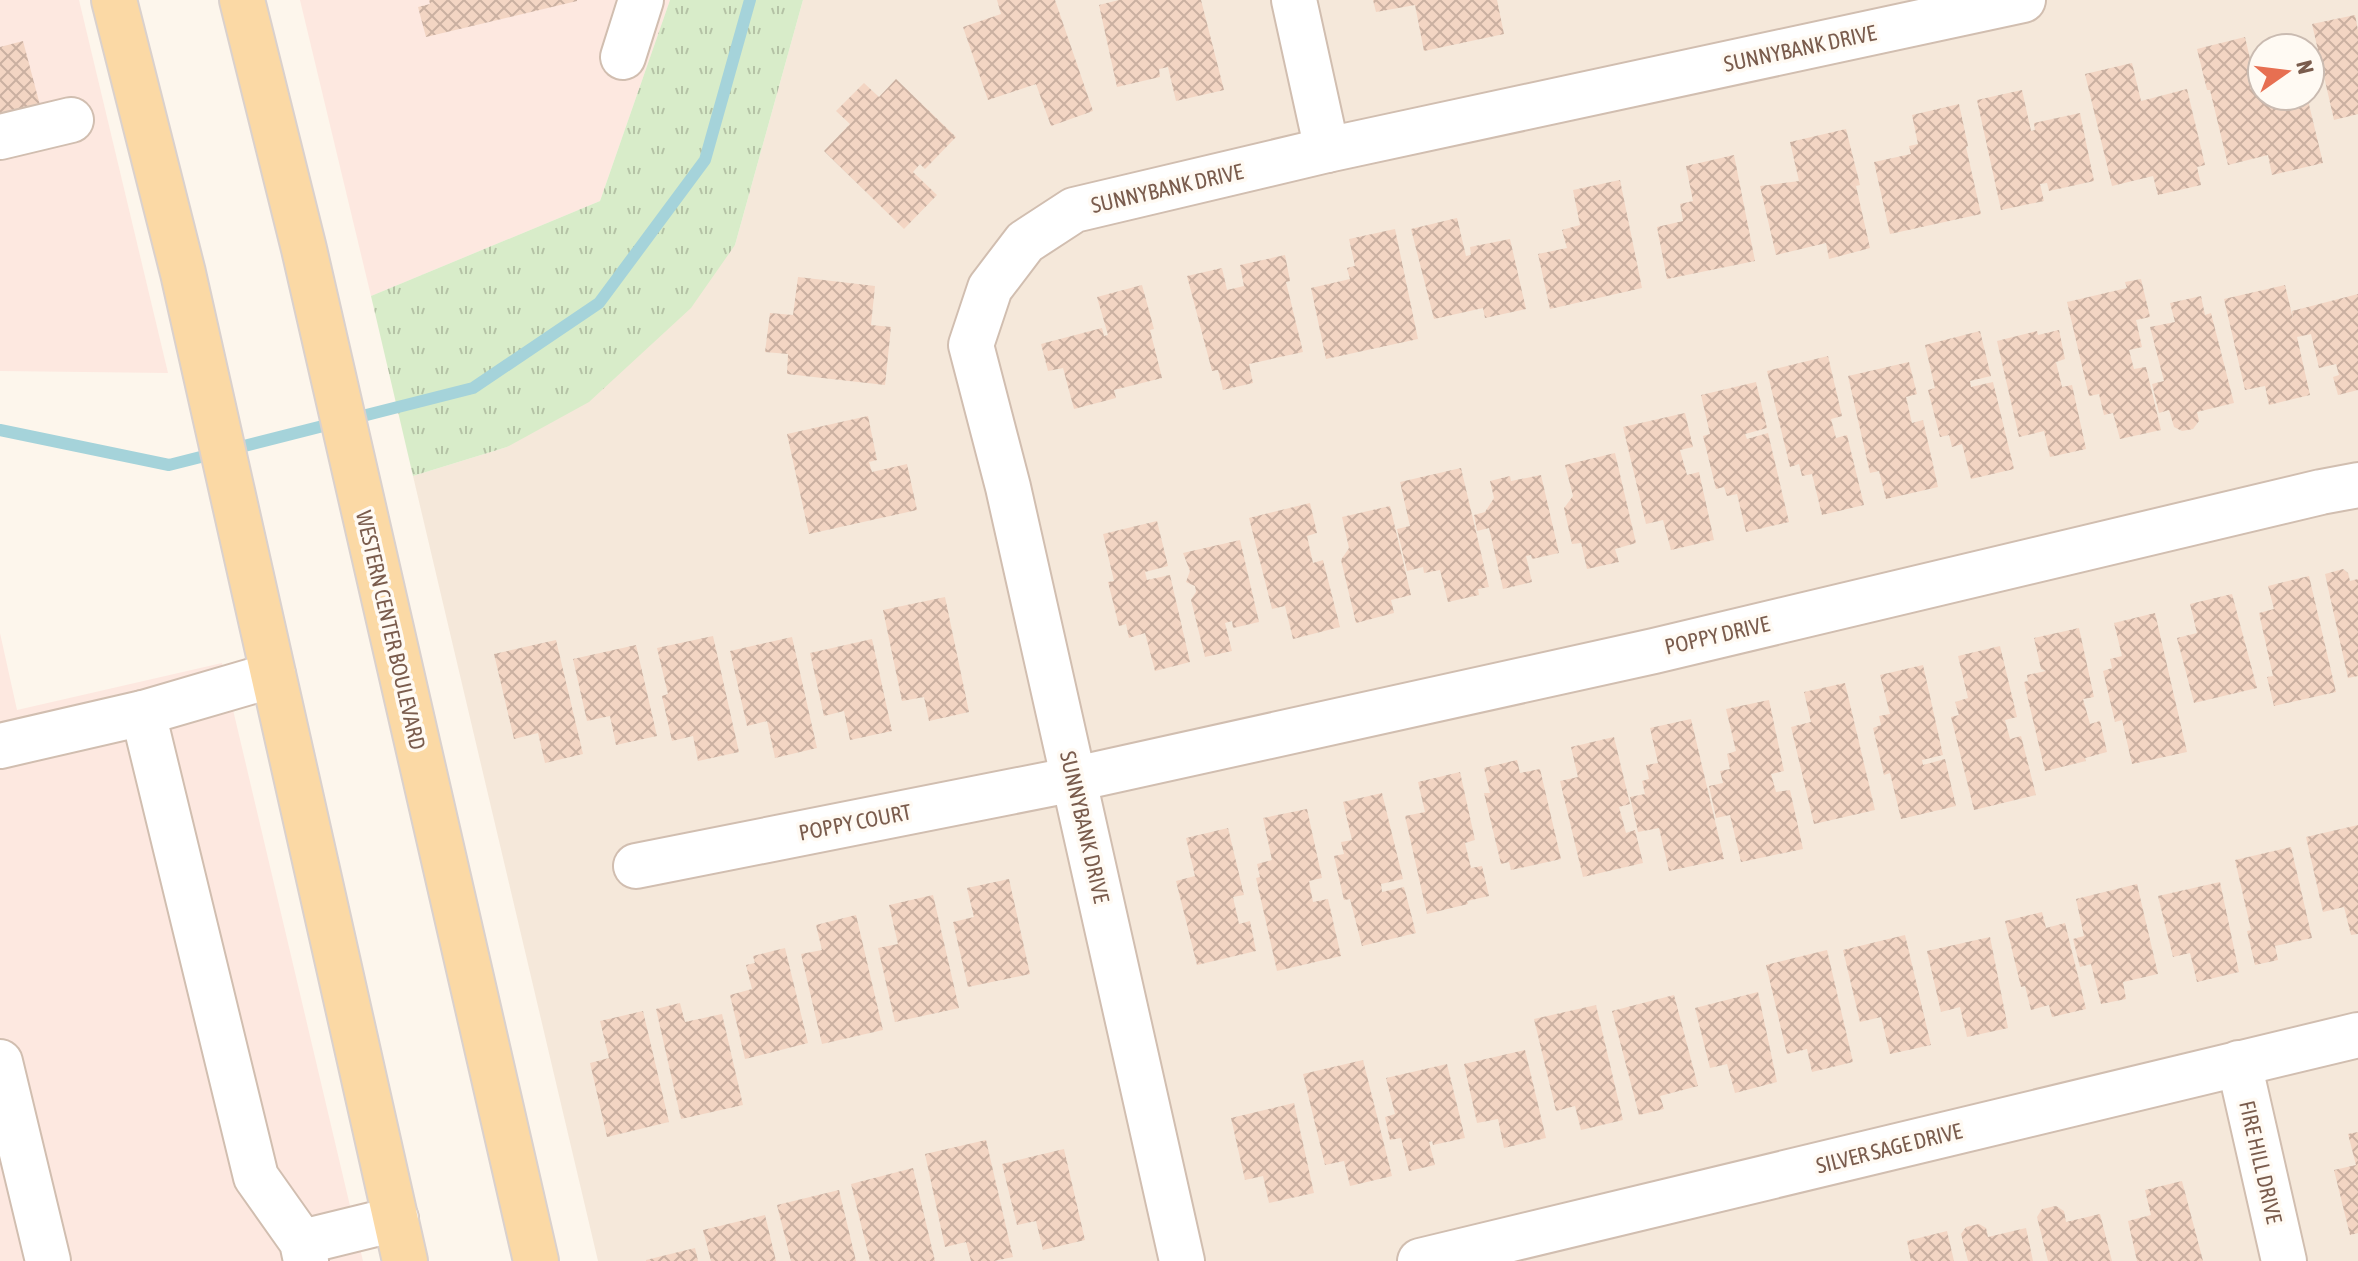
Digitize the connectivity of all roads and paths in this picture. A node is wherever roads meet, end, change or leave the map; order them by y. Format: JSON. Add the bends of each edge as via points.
{"nodes":[{"id":1,"x":114,"y":0,"type":"edge"},
{"id":2,"x":242,"y":0,"type":"edge"},
{"id":3,"x":641,"y":0,"type":"edge"},
{"id":4,"x":1294,"y":0,"type":"edge"},
{"id":5,"x":2023,"y":0,"type":"edge"},
{"id":6,"x":1885,"y":14,"type":"edge"},
{"id":7,"x":623,"y":57,"type":"dead end"},
{"id":8,"x":71,"y":120,"type":"dead end"},
{"id":9,"x":0,"y":137,"type":"edge"},
{"id":10,"x":1327,"y":150,"type":"junction"},
{"id":11,"x":2358,"y":485,"type":"edge"},
{"id":12,"x":273,"y":675,"type":"junction"},
{"id":13,"x":143,"y":713,"type":"junction"},
{"id":14,"x":0,"y":745,"type":"edge"},
{"id":15,"x":1075,"y":779,"type":"junction"},
{"id":16,"x":636,"y":866,"type":"dead end"},
{"id":17,"x":2358,"y":1035,"type":"edge"},
{"id":18,"x":0,"y":1062,"type":"edge"},
{"id":19,"x":2239,"y":1063,"type":"junction"},
{"id":20,"x":396,"y":1219,"type":"junction"},
{"id":21,"x":304,"y":1252,"type":"edge"},
{"id":22,"x":48,"y":1261,"type":"edge"},
{"id":23,"x":405,"y":1261,"type":"edge"},
{"id":24,"x":536,"y":1261,"type":"edge"},
{"id":25,"x":1182,"y":1261,"type":"edge"},
{"id":26,"x":1420,"y":1261,"type":"edge"},
{"id":27,"x":2284,"y":1261,"type":"edge"}],
"edges":[{"from":1,"to":12,"type":"main road","via":[[188,295]]},
{"from":2,"to":24,"type":"main road","name":"WESTERN CENTER BOULEVARD"},
{"from":3,"to":7,"type":"street"},
{"from":4,"to":10,"type":"street"},
{"from":5,"to":6,"type":"street","name":"SUNNYBANK DRIVE"},
{"from":6,"to":10,"type":"street","name":"SUNNYBANK DRIVE"},
{"from":8,"to":9,"type":"street"},
{"from":10,"to":15,"type":"street","name":"SUNNYBANK DRIVE","via":[[1074,210],[1025,242],[990,288],[971,345]]},
{"from":11,"to":15,"type":"street","name":"POPPY DRIVE","via":[[1654,651]]},
{"from":12,"to":13,"type":"street"},
{"from":12,"to":20,"type":"main road"},
{"from":13,"to":14,"type":"street"},
{"from":13,"to":21,"type":"street","via":[[256,1177]]},
{"from":15,"to":16,"type":"street","name":"POPPY COURT"},
{"from":15,"to":25,"type":"street","name":"SUNNYBANK DRIVE"},
{"from":17,"to":19,"type":"street","name":"SILVER SAGE DRIVE"},
{"from":18,"to":22,"type":"street"},
{"from":19,"to":26,"type":"street","name":"SILVER SAGE DRIVE"},
{"from":19,"to":27,"type":"street","name":"FIRE HILL DRIVE"},
{"from":20,"to":21,"type":"street"},
{"from":20,"to":23,"type":"main road"}]}
